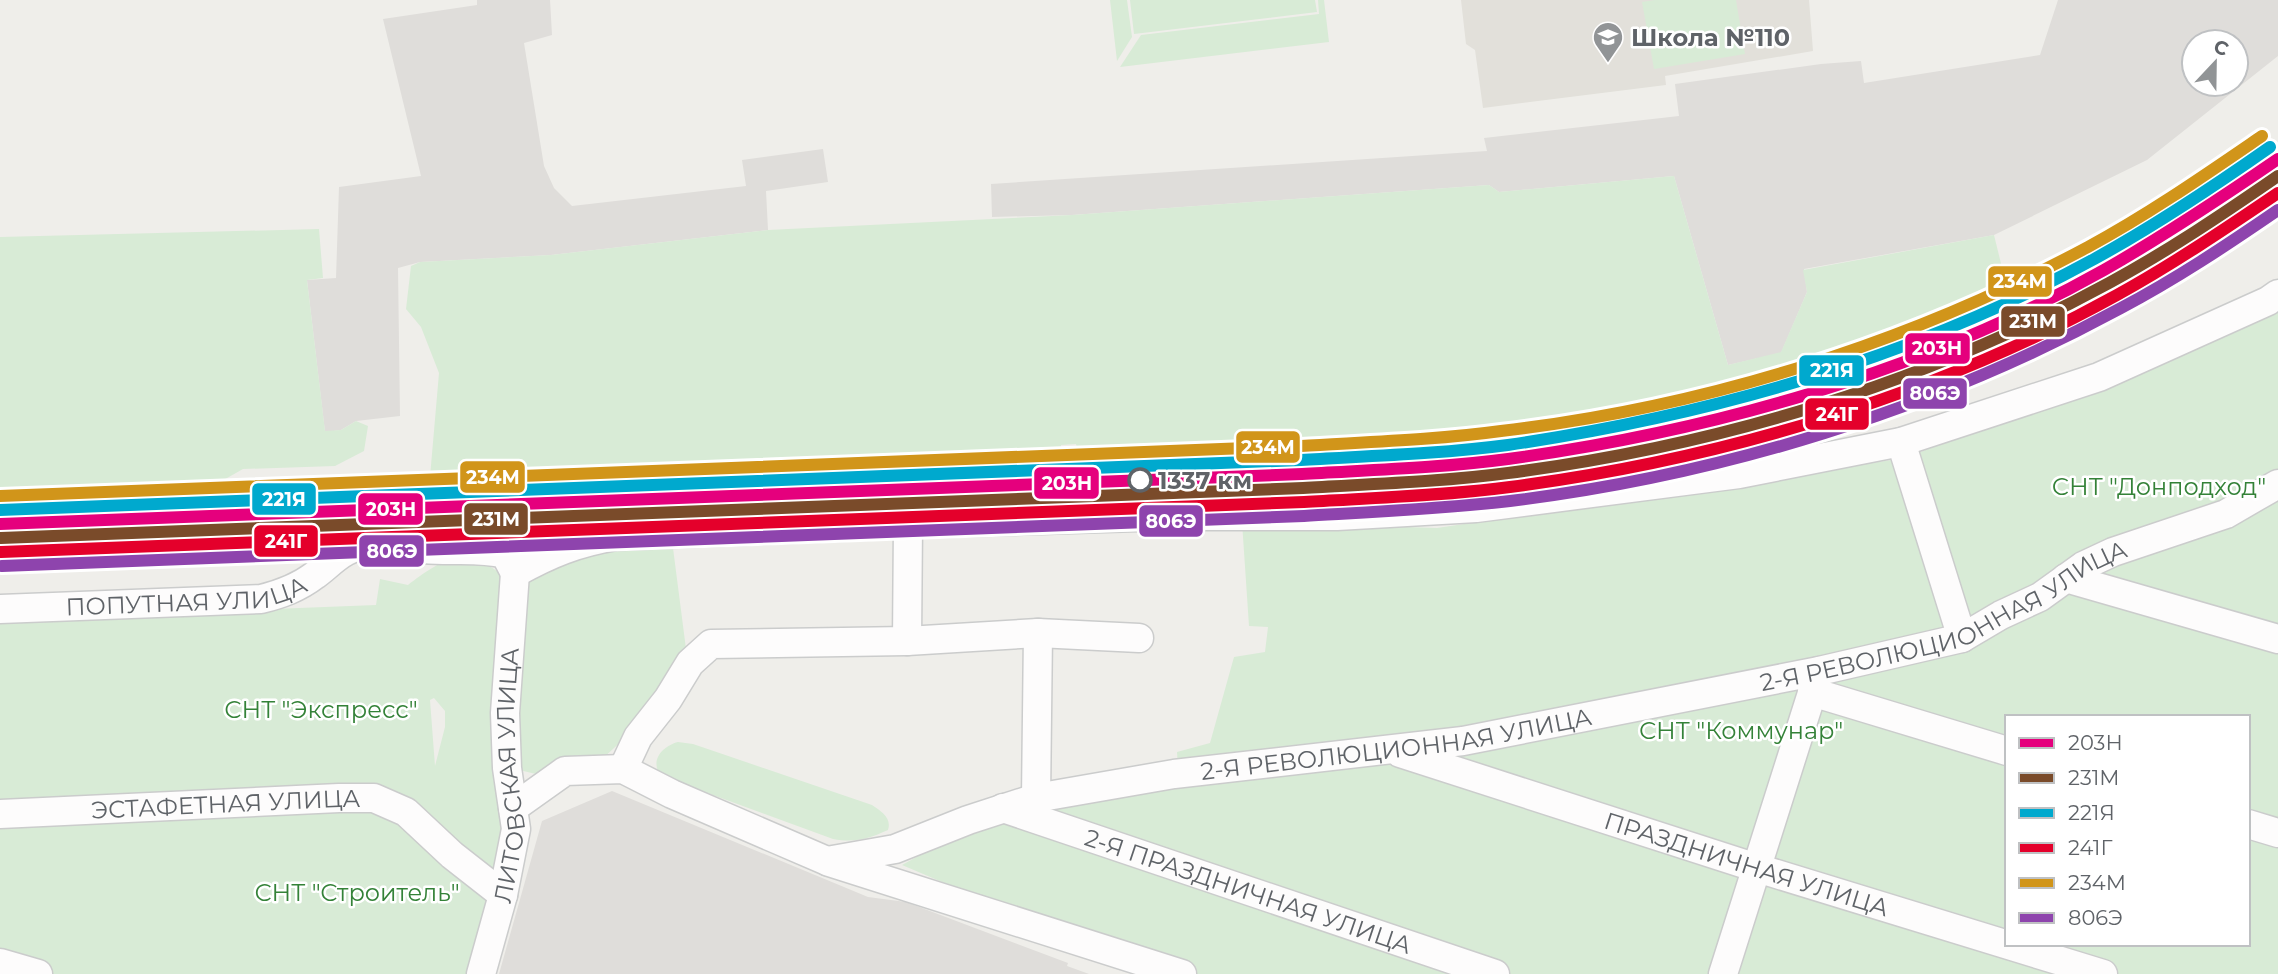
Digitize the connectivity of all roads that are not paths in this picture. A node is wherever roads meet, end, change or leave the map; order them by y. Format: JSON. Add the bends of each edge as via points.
{"nodes":[{"id":1,"x":2278,"y":294,"type":"edge"},
{"id":2,"x":1900,"y":442,"type":"junction"},
{"id":3,"x":2278,"y":484,"type":"edge"},
{"id":4,"x":908,"y":524,"type":"junction"},
{"id":5,"x":516,"y":573,"type":"junction"},
{"id":6,"x":2066,"y":578,"type":"junction"},
{"id":7,"x":0,"y":610,"type":"edge"},
{"id":8,"x":1038,"y":633,"type":"junction"},
{"id":9,"x":1139,"y":638,"type":"dead end"},
{"id":10,"x":1962,"y":638,"type":"junction"},
{"id":11,"x":2278,"y":639,"type":"edge"},
{"id":12,"x":907,"y":640,"type":"junction"},
{"id":13,"x":1816,"y":681,"type":"junction"},
{"id":14,"x":1391,"y":750,"type":"junction"},
{"id":15,"x":2005,"y":750,"type":"edge"},
{"id":16,"x":623,"y":769,"type":"junction"},
{"id":17,"x":1036,"y":798,"type":"junction"},
{"id":18,"x":513,"y":808,"type":"junction"},
{"id":19,"x":1003,"y":808,"type":"junction"},
{"id":20,"x":0,"y":814,"type":"edge"},
{"id":21,"x":2250,"y":825,"type":"edge"},
{"id":22,"x":2278,"y":833,"type":"edge"},
{"id":23,"x":827,"y":861,"type":"junction"},
{"id":24,"x":1757,"y":868,"type":"junction"},
{"id":25,"x":503,"y":895,"type":"junction"},
{"id":26,"x":2005,"y":944,"type":"edge"},
{"id":27,"x":2012,"y":946,"type":"edge"},
{"id":28,"x":0,"y":963,"type":"edge"},
{"id":29,"x":38,"y":974,"type":"edge"},
{"id":30,"x":481,"y":974,"type":"edge"},
{"id":31,"x":1182,"y":974,"type":"edge"},
{"id":32,"x":1495,"y":974,"type":"edge"},
{"id":33,"x":1723,"y":974,"type":"edge"},
{"id":34,"x":2103,"y":974,"type":"edge"}],
"edges":[{"from":1,"to":2,"type":"street","via":[[2099,377]]},
{"from":2,"to":4,"type":"street","via":[[1739,474],[1476,508],[1333,516]]},
{"from":2,"to":10,"type":"street"},
{"from":3,"to":6,"type":"street","name":"2-Я РЕВОЛЮЦИОННАЯ УЛИЦА","via":[[2226,514],[2113,552]]},
{"from":4,"to":5,"type":"street","via":[[616,536],[580,543]]},
{"from":4,"to":12,"type":"street"},
{"from":5,"to":7,"type":"street","name":"ПОПУТНАЯ УЛИЦА","via":[[505,554],[485,549],[382,545],[347,550],[288,592],[261,599]]},
{"from":5,"to":18,"type":"street","name":"ЛИТОВСКАЯ УЛИЦА","via":[[505,713]]},
{"from":6,"to":10,"type":"street","name":"2-Я РЕВОЛЮЦИОННАЯ УЛИЦА"},
{"from":6,"to":11,"type":"street"},
{"from":8,"to":9,"type":"street"},
{"from":8,"to":12,"type":"street"},
{"from":8,"to":17,"type":"street"},
{"from":10,"to":13,"type":"street","name":"2-Я РЕВОЛЮЦИОННАЯ УЛИЦА"},
{"from":12,"to":16,"type":"street","via":[[711,644],[690,663],[638,737]]},
{"from":13,"to":14,"type":"street","name":"2-Я РЕВОЛЮЦИОННАЯ УЛИЦА"},
{"from":13,"to":15,"type":"street"},
{"from":13,"to":24,"type":"street"},
{"from":14,"to":17,"type":"street","name":"2-Я РЕВОЛЮЦИОННАЯ УЛИЦА","via":[[1174,774]]},
{"from":14,"to":24,"type":"street","name":"ПРАЗДНИЧНАЯ УЛИЦА"},
{"from":16,"to":18,"type":"street","via":[[565,771]]},
{"from":16,"to":23,"type":"street"},
{"from":17,"to":19,"type":"street","name":"2-Я РЕВОЛЮЦИОННАЯ УЛИЦА"},
{"from":18,"to":25,"type":"street","name":"ЛИТОВСКАЯ УЛИЦА","via":[[516,829]]},
{"from":19,"to":23,"type":"street","name":"2-Я РЕВОЛЮЦИОННАЯ УЛИЦА","via":[[895,849]]},
{"from":19,"to":32,"type":"street","name":"2-Я ПРАЗДНИЧНАЯ УЛИЦА"},
{"from":20,"to":25,"type":"street","name":"ЭСТАФЕТНАЯ УЛИЦА","via":[[374,798],[406,813]]},
{"from":21,"to":22,"type":"street"},
{"from":23,"to":31,"type":"street"},
{"from":24,"to":26,"type":"street","name":"ПРАЗДНИЧНАЯ УЛИЦА"},
{"from":24,"to":33,"type":"street"},
{"from":25,"to":30,"type":"street","name":"ЛИТОВСКАЯ УЛИЦА"},
{"from":27,"to":34,"type":"street","name":"ПРАЗДНИЧНАЯ УЛИЦА"},
{"from":28,"to":29,"type":"street"}]}
